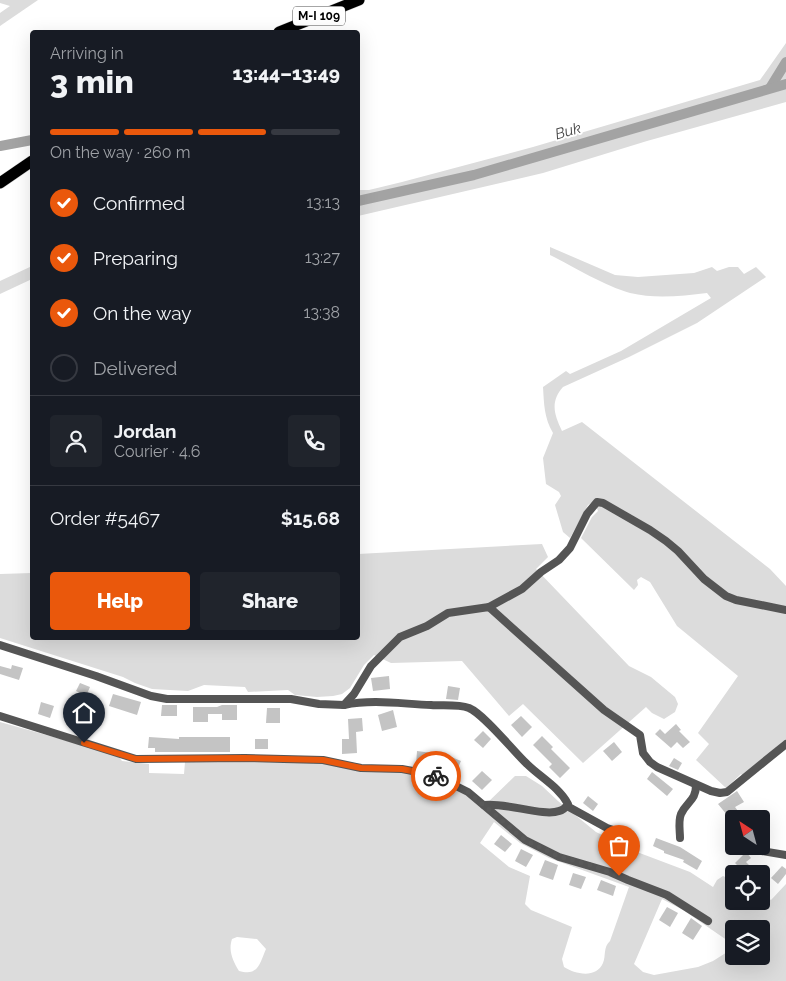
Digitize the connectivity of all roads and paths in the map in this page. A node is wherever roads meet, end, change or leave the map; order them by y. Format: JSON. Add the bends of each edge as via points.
{"nodes":[{"id":1,"x":359,"y":0,"type":"edge"},
{"id":2,"x":284,"y":30,"type":"edge"},
{"id":3,"x":30,"y":162,"type":"edge"},
{"id":4,"x":0,"y":183,"type":"edge"},
{"id":5,"x":489,"y":607,"type":"junction"},
{"id":6,"x":786,"y":610,"type":"edge"},
{"id":7,"x":0,"y":645,"type":"edge"},
{"id":8,"x":344,"y":705,"type":"junction"},
{"id":9,"x":0,"y":716,"type":"edge"},
{"id":10,"x":786,"y":744,"type":"edge"},
{"id":11,"x":696,"y":785,"type":"junction"},
{"id":12,"x":484,"y":804,"type":"junction"},
{"id":13,"x":567,"y":806,"type":"junction"},
{"id":14,"x":620,"y":832,"type":"dead end"},
{"id":15,"x":680,"y":838,"type":"dead end"},
{"id":16,"x":770,"y":852,"type":"edge"},
{"id":17,"x":786,"y":855,"type":"edge"},
{"id":18,"x":708,"y":920,"type":"dead end"}],
"edges":[{"from":1,"to":2,"type":"main road","number":"M-I 109"},
{"from":3,"to":4,"type":"main road"},
{"from":5,"to":6,"type":"street","via":[[522,589],[559,560],[570,548],[587,514],[597,502],[666,541],[704,580],[726,596]]},
{"from":5,"to":8,"type":"street","via":[[448,613],[400,637],[372,666]]},
{"from":5,"to":11,"type":"street","via":[[604,710],[637,732],[643,754],[650,762]]},
{"from":7,"to":8,"type":"street","via":[[167,699],[291,699]]},
{"from":8,"to":13,"type":"street","via":[[360,701],[469,708],[551,784],[567,801]]},
{"from":9,"to":12,"type":"street","via":[[136,759],[323,760],[361,768],[419,772],[452,782]]},
{"from":10,"to":11,"type":"street","via":[[727,792],[711,792]]},
{"from":11,"to":15,"type":"street","via":[[694,799],[681,814]]},
{"from":12,"to":13,"type":"street","via":[[549,812],[558,812]]},
{"from":12,"to":18,"type":"street","via":[[525,840],[558,856],[667,894]]},
{"from":13,"to":14,"type":"street"},
{"from":16,"to":17,"type":"street"}]}
